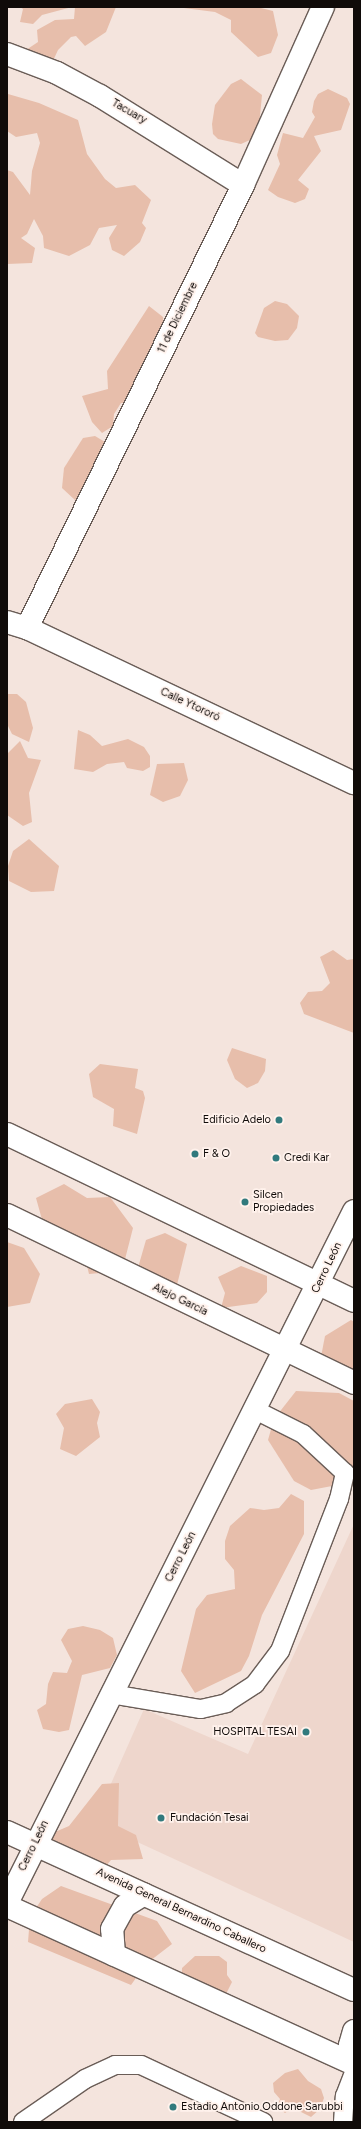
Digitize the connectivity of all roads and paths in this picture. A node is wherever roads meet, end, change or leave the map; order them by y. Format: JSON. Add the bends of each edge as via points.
{"nodes":[{"id":1,"x":323,"y":7,"type":"edge"},
{"id":2,"x":7,"y":54,"type":"edge"},
{"id":3,"x":243,"y":185,"type":"junction"},
{"id":4,"x":17,"y":625,"type":"edge"},
{"id":5,"x":354,"y":783,"type":"edge"},
{"id":6,"x":7,"y":1134,"type":"edge"},
{"id":7,"x":354,"y":1211,"type":"edge"},
{"id":8,"x":7,"y":1215,"type":"edge"},
{"id":9,"x":319,"y":1285,"type":"junction"},
{"id":10,"x":354,"y":1301,"type":"edge"},
{"id":11,"x":285,"y":1351,"type":"junction"},
{"id":12,"x":354,"y":1383,"type":"edge"},
{"id":13,"x":255,"y":1410,"type":"junction"},
{"id":14,"x":349,"y":1475,"type":"edge"},
{"id":15,"x":111,"y":1694,"type":"junction"},
{"id":16,"x":7,"y":1832,"type":"edge"},
{"id":17,"x":35,"y":1844,"type":"junction"},
{"id":18,"x":144,"y":1894,"type":"junction"},
{"id":19,"x":7,"y":1903,"type":"edge"},
{"id":20,"x":7,"y":1906,"type":"edge"},
{"id":21,"x":114,"y":1955,"type":"junction"},
{"id":22,"x":354,"y":1990,"type":"edge"},
{"id":23,"x":354,"y":2031,"type":"edge"},
{"id":24,"x":354,"y":2059,"type":"edge"},
{"id":25,"x":354,"y":2064,"type":"edge"},
{"id":26,"x":354,"y":2073,"type":"edge"},
{"id":27,"x":23,"y":2122,"type":"edge"},
{"id":28,"x":263,"y":2122,"type":"edge"},
{"id":29,"x":343,"y":2122,"type":"edge"}],
"edges":[{"from":1,"to":3,"type":"street","name":"11 de Diciembre"},
{"from":2,"to":3,"type":"street","name":"Tacuary","via":[[57,73],[100,96]]},
{"from":3,"to":4,"type":"street","name":"11 de Diciembre"},
{"from":4,"to":5,"type":"street","name":"Calle Ytororó"},
{"from":6,"to":9,"type":"street"},
{"from":7,"to":9,"type":"street","name":"Cerro León"},
{"from":8,"to":11,"type":"street","name":"Alejo García"},
{"from":9,"to":10,"type":"street"},
{"from":9,"to":11,"type":"street","name":"Cerro León"},
{"from":11,"to":12,"type":"street","name":"Alejo García"},
{"from":11,"to":13,"type":"street","name":"Cerro León"},
{"from":13,"to":14,"type":"lane","via":[[303,1434]]},
{"from":13,"to":15,"type":"street","name":"Cerro León"},
{"from":14,"to":15,"type":"lane","via":[[280,1651],[254,1684],[226,1702],[201,1709]]},
{"from":15,"to":17,"type":"street","name":"Cerro León"},
{"from":16,"to":17,"type":"street","name":"Avenida General Bernardino Caballero"},
{"from":17,"to":18,"type":"street","name":"Avenida General Bernardino Caballero"},
{"from":17,"to":19,"type":"street","name":"Cerro León"},
{"from":18,"to":21,"type":"street","via":[[125,1906],[112,1929]]},
{"from":18,"to":22,"type":"street","name":"Avenida General Bernardino Caballero"},
{"from":20,"to":21,"type":"street"},
{"from":21,"to":25,"type":"street"},
{"from":23,"to":24,"type":"street","via":[[350,2045]]},
{"from":26,"to":29,"type":"lane","via":[[345,2096]]},
{"from":27,"to":28,"type":"lane","via":[[85,2079],[115,2065],[141,2065]]}]}
